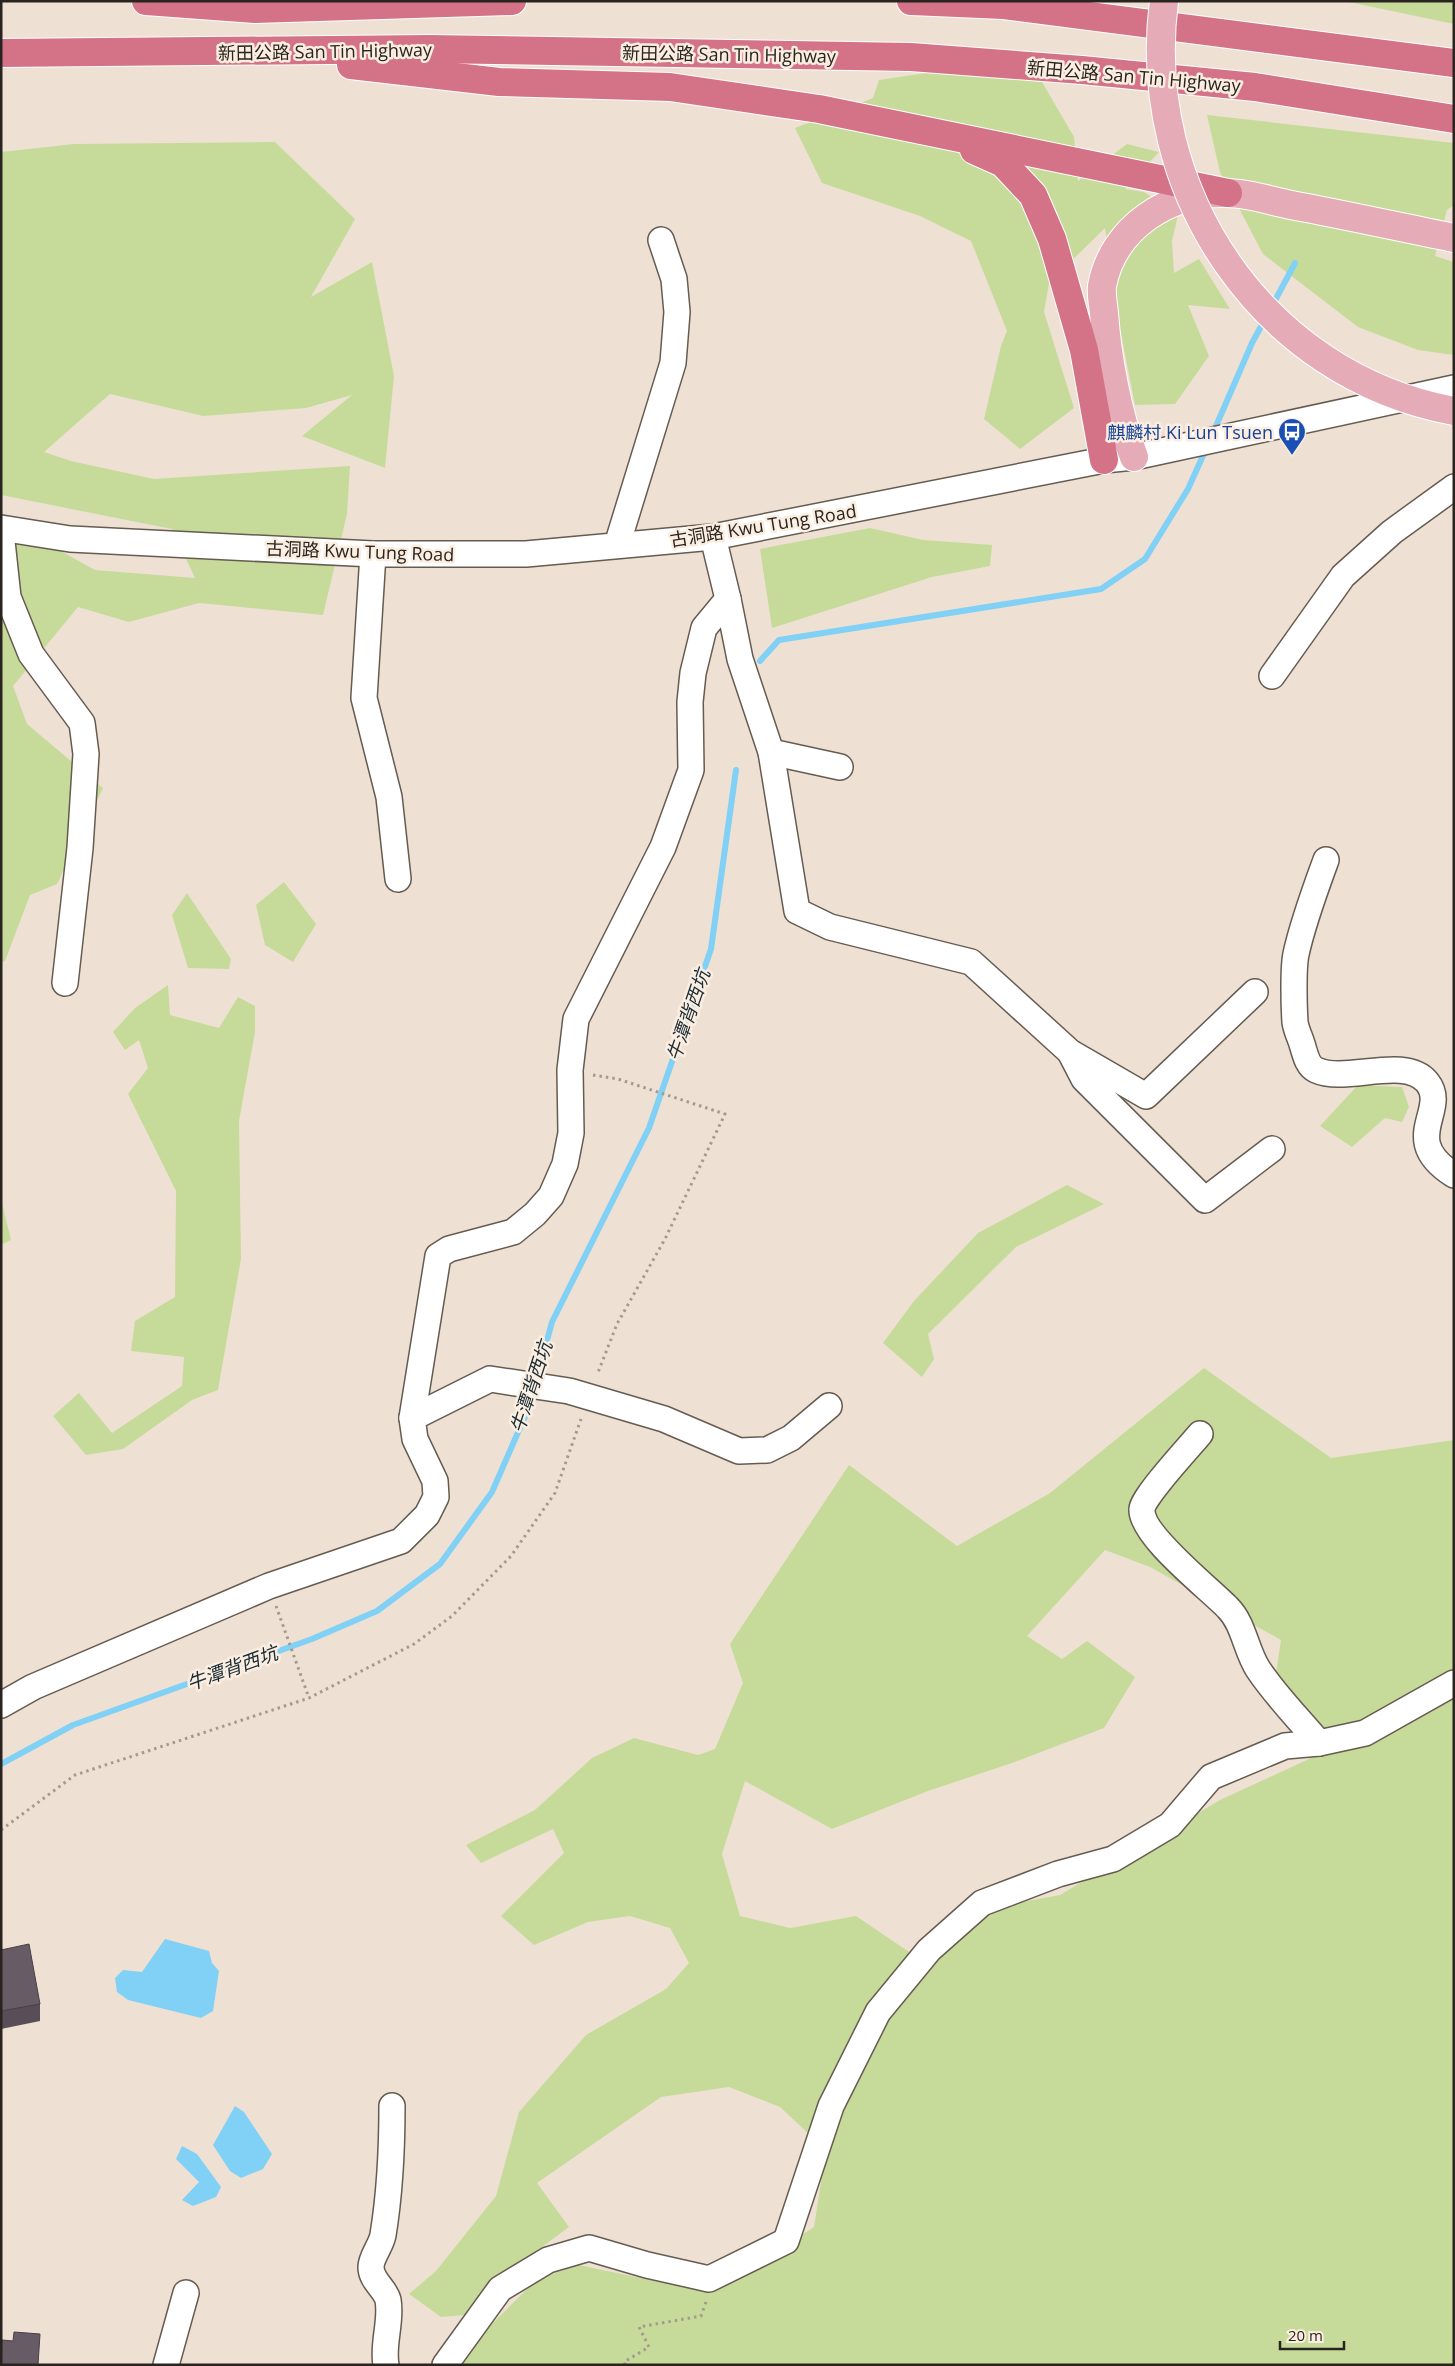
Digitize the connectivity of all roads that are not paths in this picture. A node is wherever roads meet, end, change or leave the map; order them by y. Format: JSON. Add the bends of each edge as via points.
{"nodes":[{"id":1,"x":512,"y":1,"type":"edge"},
{"id":2,"x":911,"y":1,"type":"edge"},
{"id":3,"x":1164,"y":1,"type":"edge"},
{"id":4,"x":162,"y":2,"type":"edge"},
{"id":5,"x":246,"y":52,"type":"junction"},
{"id":6,"x":1,"y":53,"type":"edge"},
{"id":7,"x":1454,"y":63,"type":"edge"},
{"id":8,"x":1454,"y":119,"type":"edge"},
{"id":9,"x":943,"y":135,"type":"junction"},
{"id":10,"x":1228,"y":193,"type":"junction"},
{"id":11,"x":1454,"y":238,"type":"edge"},
{"id":12,"x":661,"y":240,"type":"dead end"},
{"id":13,"x":1454,"y":388,"type":"edge"},
{"id":14,"x":1454,"y":411,"type":"edge"},
{"id":15,"x":1134,"y":457,"type":"junction"},
{"id":16,"x":1104,"y":460,"type":"junction"},
{"id":17,"x":1454,"y":487,"type":"edge"},
{"id":18,"x":1,"y":528,"type":"edge"},
{"id":19,"x":1,"y":532,"type":"edge"},
{"id":20,"x":713,"y":537,"type":"junction"},
{"id":21,"x":618,"y":545,"type":"junction"},
{"id":22,"x":372,"y":554,"type":"junction"},
{"id":23,"x":728,"y":599,"type":"junction"},
{"id":24,"x":1272,"y":676,"type":"dead end"},
{"id":25,"x":770,"y":752,"type":"junction"},
{"id":26,"x":840,"y":767,"type":"dead end"},
{"id":27,"x":1326,"y":860,"type":"dead end"},
{"id":28,"x":398,"y":879,"type":"dead end"},
{"id":29,"x":65,"y":982,"type":"dead end"},
{"id":30,"x":1254,"y":992,"type":"dead end"},
{"id":31,"x":1070,"y":1052,"type":"junction"},
{"id":32,"x":1272,"y":1149,"type":"dead end"},
{"id":33,"x":1454,"y":1175,"type":"edge"},
{"id":34,"x":829,"y":1406,"type":"dead end"},
{"id":35,"x":412,"y":1418,"type":"junction"},
{"id":36,"x":1200,"y":1434,"type":"dead end"},
{"id":37,"x":1454,"y":1683,"type":"edge"},
{"id":38,"x":1,"y":1705,"type":"edge"},
{"id":39,"x":1319,"y":1743,"type":"junction"},
{"id":40,"x":392,"y":2106,"type":"dead end"},
{"id":41,"x":186,"y":2293,"type":"dead end"},
{"id":42,"x":166,"y":2365,"type":"edge"},
{"id":43,"x":386,"y":2365,"type":"edge"},
{"id":44,"x":445,"y":2365,"type":"edge"}],
"edges":[{"from":1,"to":4,"type":"highway","via":[[255,8]]},
{"from":2,"to":7,"type":"highway","via":[[1004,5]]},
{"from":3,"to":14,"type":"main road","bridge":true,"via":[[1161,69],[1170,139],[1193,204],[1222,257],[1271,316],[1306,345],[1371,384],[1408,399]]},
{"from":5,"to":6,"type":"highway","name":"新田公路 San Tin Highway"},
{"from":5,"to":8,"type":"highway","name":"新田公路 San Tin Highway","via":[[430,49],[910,57],[1255,87]]},
{"from":5,"to":9,"type":"highway","via":[[498,82],[670,87],[819,109]]},
{"from":9,"to":10,"type":"highway"},
{"from":9,"to":16,"type":"highway","via":[[1003,164],[1032,195],[1052,238],[1084,350]]},
{"from":10,"to":11,"type":"main road"},
{"from":10,"to":15,"type":"main road","via":[[1166,204],[1125,237],[1110,261],[1102,288],[1106,339],[1126,438]]},
{"from":12,"to":21,"type":"street","via":[[674,279],[677,312],[673,363]]},
{"from":13,"to":15,"type":"street","name":"古洞路 Kwu Tung Road"},
{"from":15,"to":16,"type":"street","name":"古洞路 Kwu Tung Road"},
{"from":16,"to":20,"type":"street","name":"古洞路 Kwu Tung Road"},
{"from":17,"to":24,"type":"street","via":[[1392,532],[1343,576]]},
{"from":18,"to":22,"type":"street","name":"古洞路 Kwu Tung Road","via":[[70,538]]},
{"from":19,"to":29,"type":"street","via":[[8,597],[31,654],[82,723],[86,754],[81,839]]},
{"from":20,"to":21,"type":"street","name":"古洞路 Kwu Tung Road"},
{"from":20,"to":23,"type":"street"},
{"from":21,"to":22,"type":"street","name":"古洞路 Kwu Tung Road","via":[[526,554]]},
{"from":22,"to":28,"type":"street","via":[[364,698],[389,797]]},
{"from":23,"to":25,"type":"street","via":[[740,658]]},
{"from":23,"to":35,"type":"street","via":[[704,628],[693,673],[691,770],[663,847],[576,1019],[570,1070],[571,1133],[565,1164],[550,1196],[513,1232],[449,1249],[438,1256]]},
{"from":25,"to":26,"type":"street"},
{"from":25,"to":31,"type":"street","via":[[797,911],[830,928],[971,962]]},
{"from":27,"to":33,"type":"street","via":[[1295,956],[1295,1023],[1305,1055],[1318,1071],[1333,1074],[1409,1070],[1426,1082],[1432,1092],[1426,1138],[1428,1148],[1436,1162]]},
{"from":30,"to":31,"type":"street","via":[[1146,1096]]},
{"from":31,"to":32,"type":"street","via":[[1084,1079],[1205,1200]]},
{"from":34,"to":35,"type":"street","via":[[791,1438],[767,1450],[739,1451],[664,1420],[579,1394],[490,1378]]},
{"from":35,"to":38,"type":"street","via":[[415,1440],[435,1481],[436,1497],[427,1515],[401,1541],[269,1586],[33,1687]]},
{"from":36,"to":39,"type":"street","via":[[1143,1503],[1143,1518],[1195,1580],[1229,1609],[1258,1670]]},
{"from":37,"to":39,"type":"street","via":[[1365,1733]]},
{"from":39,"to":44,"type":"street","via":[[1286,1746],[1211,1777],[1170,1826],[1113,1859],[1058,1874],[982,1903],[929,1950],[878,2012],[831,2106],[786,2241],[709,2279],[589,2248],[548,2260],[500,2289]]},
{"from":40,"to":43,"type":"street","via":[[392,2162],[386,2212],[382,2242],[371,2266],[374,2280],[388,2299]]},
{"from":41,"to":42,"type":"street"}]}
